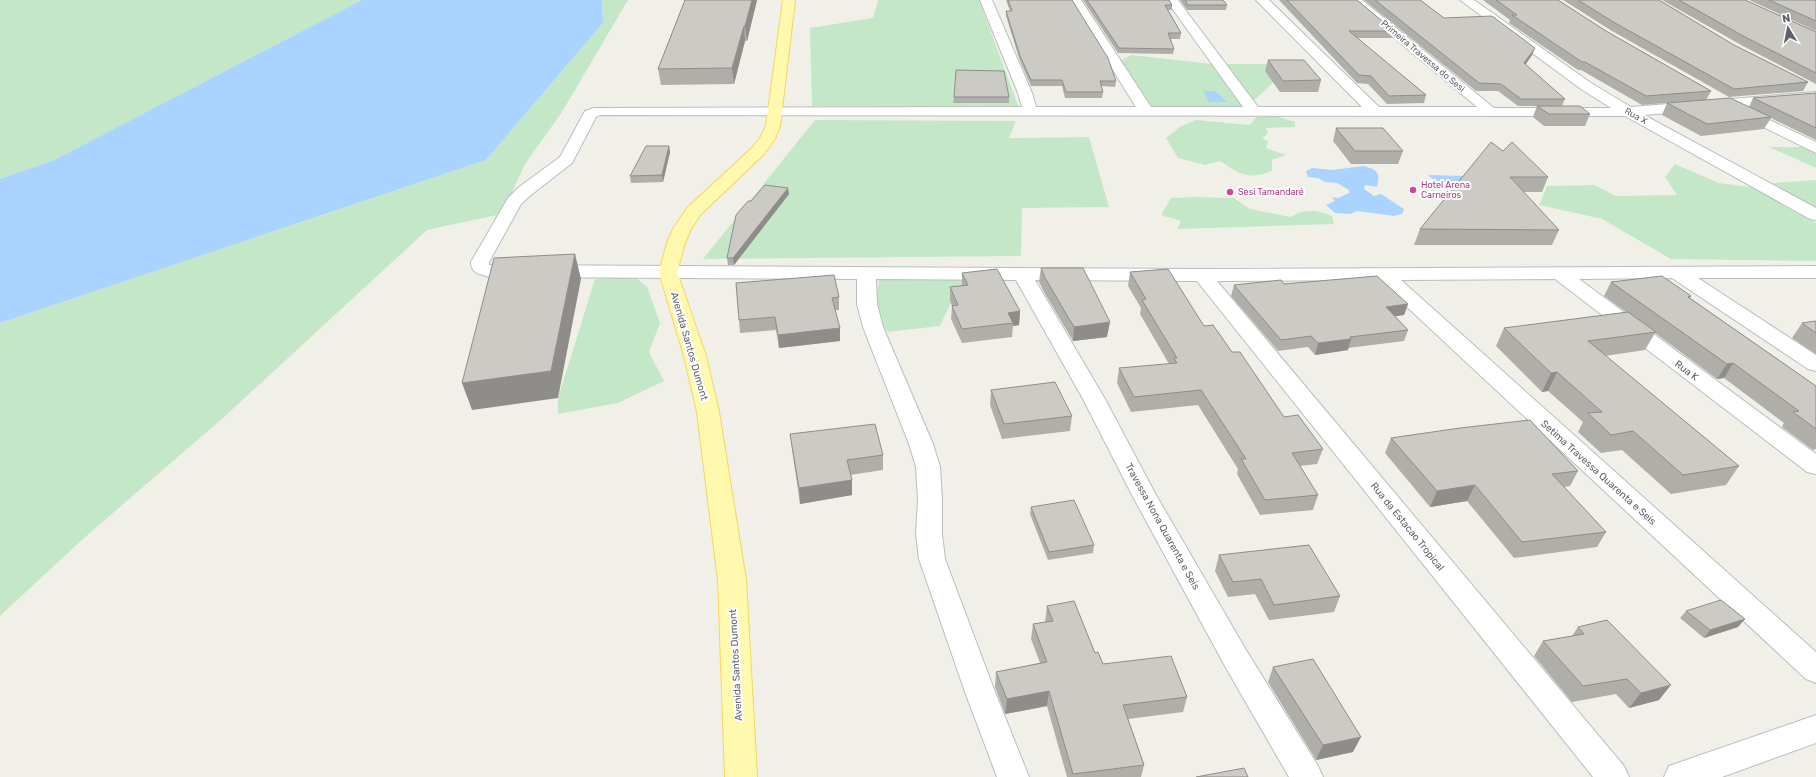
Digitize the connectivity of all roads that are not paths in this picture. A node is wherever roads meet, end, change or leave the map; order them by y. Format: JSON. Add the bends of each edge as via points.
{"nodes":[{"id":1,"x":789,"y":0,"type":"edge"},
{"id":2,"x":986,"y":0,"type":"edge"},
{"id":3,"x":1075,"y":0,"type":"edge"},
{"id":4,"x":1172,"y":0,"type":"edge"},
{"id":5,"x":1262,"y":0,"type":"edge"},
{"id":6,"x":1355,"y":0,"type":"edge"},
{"id":7,"x":1466,"y":0,"type":"edge"},
{"id":8,"x":1802,"y":84,"type":"edge"},
{"id":9,"x":1816,"y":91,"type":"edge"},
{"id":10,"x":1707,"y":92,"type":"edge"},
{"id":11,"x":1816,"y":96,"type":"edge"},
{"id":12,"x":1727,"y":104,"type":"junction"},
{"id":13,"x":775,"y":111,"type":"junction"},
{"id":14,"x":1030,"y":111,"type":"junction"},
{"id":15,"x":1146,"y":111,"type":"junction"},
{"id":16,"x":1254,"y":112,"type":"junction"},
{"id":17,"x":1375,"y":112,"type":"junction"},
{"id":18,"x":1491,"y":112,"type":"junction"},
{"id":19,"x":1628,"y":112,"type":"junction"},
{"id":20,"x":1816,"y":148,"type":"edge"},
{"id":21,"x":1816,"y":216,"type":"edge"},
{"id":22,"x":668,"y":272,"type":"junction"},
{"id":23,"x":1675,"y":272,"type":"junction"},
{"id":24,"x":1789,"y":272,"type":"junction"},
{"id":25,"x":1816,"y":272,"type":"edge"},
{"id":26,"x":866,"y":273,"type":"junction"},
{"id":27,"x":1559,"y":273,"type":"junction"},
{"id":28,"x":1022,"y":274,"type":"junction"},
{"id":29,"x":1383,"y":274,"type":"junction"},
{"id":30,"x":1202,"y":275,"type":"junction"},
{"id":31,"x":1816,"y":289,"type":"edge"},
{"id":32,"x":1816,"y":364,"type":"edge"},
{"id":33,"x":1816,"y":466,"type":"edge"},
{"id":34,"x":1816,"y":670,"type":"edge"},
{"id":35,"x":1816,"y":729,"type":"edge"},
{"id":36,"x":741,"y":777,"type":"edge"},
{"id":37,"x":1013,"y":777,"type":"edge"},
{"id":38,"x":1307,"y":777,"type":"edge"},
{"id":39,"x":1613,"y":777,"type":"edge"},
{"id":40,"x":1680,"y":777,"type":"edge"}],
"edges":[{"from":1,"to":13,"type":"main road"},
{"from":2,"to":14,"type":"street"},
{"from":3,"to":15,"type":"street"},
{"from":4,"to":16,"type":"street"},
{"from":5,"to":17,"type":"street"},
{"from":6,"to":18,"type":"street","name":"Primeira Travessa do Sesi"},
{"from":7,"to":19,"type":"street","name":"Rua X","via":[[1586,86]]},
{"from":8,"to":9,"type":"street"},
{"from":10,"to":12,"type":"street"},
{"from":11,"to":12,"type":"street"},
{"from":12,"to":19,"type":"street"},
{"from":12,"to":20,"type":"street"},
{"from":13,"to":14,"type":"street"},
{"from":13,"to":22,"type":"main road","via":[[773,126],[767,139],[693,212],[676,243]]},
{"from":13,"to":22,"type":"street","via":[[599,111],[590,114],[566,160],[514,202],[480,262],[480,268],[490,271]]},
{"from":14,"to":15,"type":"street"},
{"from":15,"to":16,"type":"street"},
{"from":16,"to":17,"type":"street"},
{"from":17,"to":18,"type":"street"},
{"from":18,"to":19,"type":"street"},
{"from":19,"to":21,"type":"street","name":"Rua X"},
{"from":22,"to":26,"type":"street"},
{"from":22,"to":36,"type":"main road","name":"Avenida Santos Dumont","via":[[695,356],[709,419],[732,580]]},
{"from":23,"to":24,"type":"street"},
{"from":23,"to":27,"type":"street"},
{"from":23,"to":32,"type":"street"},
{"from":24,"to":25,"type":"street"},
{"from":24,"to":31,"type":"street"},
{"from":26,"to":28,"type":"street"},
{"from":26,"to":37,"type":"street","via":[[868,304],[873,326],[928,467],[928,534],[932,559]]},
{"from":27,"to":29,"type":"street"},
{"from":27,"to":33,"type":"street","name":"Rua K"},
{"from":28,"to":30,"type":"street"},
{"from":28,"to":38,"type":"street","name":"Travessa Nona Quarenta e Seis","via":[[1094,399],[1144,495],[1236,659]]},
{"from":29,"to":30,"type":"street"},
{"from":29,"to":34,"type":"street","name":"Setima Travessa Quarenta e Seis"},
{"from":30,"to":39,"type":"street","name":"Rua da Estacao Tropical"},
{"from":35,"to":40,"type":"street"}]}
